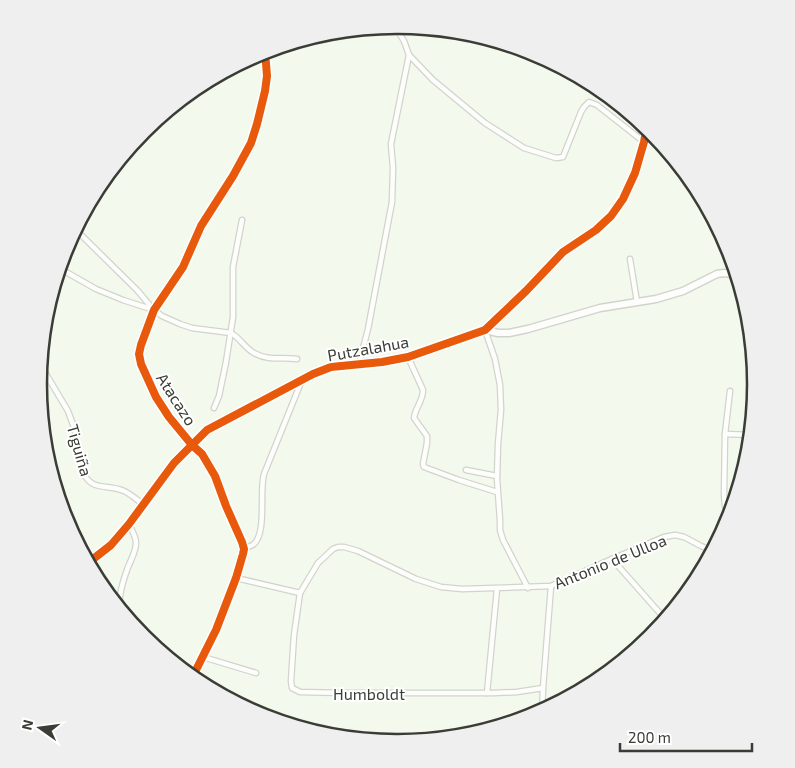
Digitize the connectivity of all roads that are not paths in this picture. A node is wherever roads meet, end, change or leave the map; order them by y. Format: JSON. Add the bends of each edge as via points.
{"nodes":[{"id":1,"x":400,"y":34,"type":"edge"},
{"id":2,"x":409,"y":55,"type":"junction"},
{"id":3,"x":266,"y":59,"type":"edge"},
{"id":4,"x":645,"y":136,"type":"edge"},
{"id":5,"x":644,"y":142,"type":"junction"},
{"id":6,"x":242,"y":220,"type":"dead end"},
{"id":7,"x":81,"y":234,"type":"edge"},
{"id":8,"x":630,"y":259,"type":"dead end"},
{"id":9,"x":66,"y":271,"type":"edge"},
{"id":10,"x":730,"y":273,"type":"edge"},
{"id":11,"x":636,"y":302,"type":"junction"},
{"id":12,"x":154,"y":310,"type":"junction"},
{"id":13,"x":485,"y":330,"type":"junction"},
{"id":14,"x":231,"y":333,"type":"junction"},
{"id":15,"x":408,"y":357,"type":"junction"},
{"id":16,"x":297,"y":359,"type":"dead end"},
{"id":17,"x":359,"y":364,"type":"junction"},
{"id":18,"x":47,"y":375,"type":"edge"},
{"id":19,"x":302,"y":380,"type":"junction"},
{"id":20,"x":730,"y":392,"type":"dead end"},
{"id":21,"x":214,"y":408,"type":"dead end"},
{"id":22,"x":725,"y":434,"type":"junction"},
{"id":23,"x":744,"y":435,"type":"edge"},
{"id":24,"x":192,"y":445,"type":"junction"},
{"id":25,"x":466,"y":470,"type":"dead end"},
{"id":26,"x":497,"y":476,"type":"junction"},
{"id":27,"x":497,"y":492,"type":"junction"},
{"id":28,"x":144,"y":505,"type":"junction"},
{"id":29,"x":725,"y":507,"type":"edge"},
{"id":30,"x":130,"y":524,"type":"junction"},
{"id":31,"x":707,"y":548,"type":"edge"},
{"id":32,"x":244,"y":549,"type":"junction"},
{"id":33,"x":94,"y":559,"type":"edge"},
{"id":34,"x":612,"y":559,"type":"junction"},
{"id":35,"x":236,"y":578,"type":"junction"},
{"id":36,"x":551,"y":586,"type":"junction"},
{"id":37,"x":497,"y":588,"type":"junction"},
{"id":38,"x":528,"y":588,"type":"junction"},
{"id":39,"x":300,"y":593,"type":"junction"},
{"id":40,"x":121,"y":598,"type":"edge"},
{"id":41,"x":661,"y":615,"type":"edge"},
{"id":42,"x":203,"y":656,"type":"junction"},
{"id":43,"x":196,"y":670,"type":"edge"},
{"id":44,"x":256,"y":673,"type":"dead end"},
{"id":45,"x":543,"y":688,"type":"junction"},
{"id":46,"x":487,"y":693,"type":"junction"},
{"id":47,"x":542,"y":703,"type":"edge"}],
"edges":[{"from":1,"to":2,"type":"street"},
{"from":2,"to":5,"type":"street","via":[[485,124],[524,148],[556,158],[563,157],[581,112],[589,102]]},
{"from":2,"to":17,"type":"street","via":[[391,144],[392,202]]},
{"from":3,"to":12,"type":"street","name":"Atacazo","via":[[265,91],[251,143],[201,226],[183,267]]},
{"from":4,"to":5,"type":"street","name":"Putzalahua"},
{"from":5,"to":13,"type":"street","name":"Putzalahua","via":[[635,173],[611,216],[563,252]]},
{"from":6,"to":14,"type":"street","via":[[233,268]]},
{"from":7,"to":12,"type":"street"},
{"from":8,"to":11,"type":"street"},
{"from":9,"to":12,"type":"street","via":[[96,289]]},
{"from":10,"to":11,"type":"street","via":[[717,274],[670,296]]},
{"from":11,"to":13,"type":"street","via":[[584,312],[509,333]]},
{"from":12,"to":14,"type":"street","via":[[192,328]]},
{"from":12,"to":24,"type":"street","name":"Atacazo","via":[[141,345],[141,364],[156,397]]},
{"from":13,"to":15,"type":"street","name":"Putzalahua"},
{"from":13,"to":26,"type":"street","via":[[500,384]]},
{"from":14,"to":16,"type":"street","via":[[255,354]]},
{"from":14,"to":21,"type":"street"},
{"from":15,"to":17,"type":"street","name":"Putzalahua"},
{"from":15,"to":27,"type":"street","via":[[423,390],[414,418],[426,436],[424,467]]},
{"from":17,"to":19,"type":"street","name":"Putzalahua","via":[[332,368]]},
{"from":18,"to":28,"type":"street","name":"Tiguiña","via":[[75,430],[85,477],[98,486],[126,492]]},
{"from":19,"to":24,"type":"street","name":"Putzalahua","via":[[207,430]]},
{"from":19,"to":32,"type":"street","via":[[264,474],[259,536],[254,544]]},
{"from":20,"to":22,"type":"street"},
{"from":22,"to":23,"type":"street"},
{"from":22,"to":29,"type":"street"},
{"from":24,"to":28,"type":"street","name":"Putzalahua","via":[[174,463]]},
{"from":24,"to":32,"type":"street","name":"Atacazo","via":[[202,454],[215,476]]},
{"from":25,"to":26,"type":"street"},
{"from":26,"to":27,"type":"street"},
{"from":27,"to":38,"type":"street","via":[[503,540]]},
{"from":28,"to":30,"type":"street","name":"Putzalahua"},
{"from":30,"to":33,"type":"street","name":"Putzalahua","via":[[111,546]]},
{"from":30,"to":40,"type":"street","via":[[136,545]]},
{"from":31,"to":34,"type":"street","name":"Antonio de Ulloa","via":[[674,535]]},
{"from":32,"to":35,"type":"street"},
{"from":34,"to":36,"type":"street","name":"Antonio de Ulloa"},
{"from":34,"to":41,"type":"street"},
{"from":35,"to":39,"type":"street"},
{"from":35,"to":42,"type":"street"},
{"from":36,"to":38,"type":"street","name":"Antonio de Ulloa"},
{"from":36,"to":45,"type":"street"},
{"from":37,"to":38,"type":"street","name":"Antonio de Ulloa"},
{"from":37,"to":39,"type":"street","name":"Antonio de Ulloa","via":[[442,587],[416,579],[358,551],[338,547],[318,563]]},
{"from":37,"to":46,"type":"street"},
{"from":39,"to":46,"type":"street","name":"Humboldt","via":[[292,688],[300,692]]},
{"from":42,"to":43,"type":"street"},
{"from":42,"to":44,"type":"street"},
{"from":45,"to":46,"type":"street","name":"Humboldt"},
{"from":45,"to":47,"type":"street"}]}
